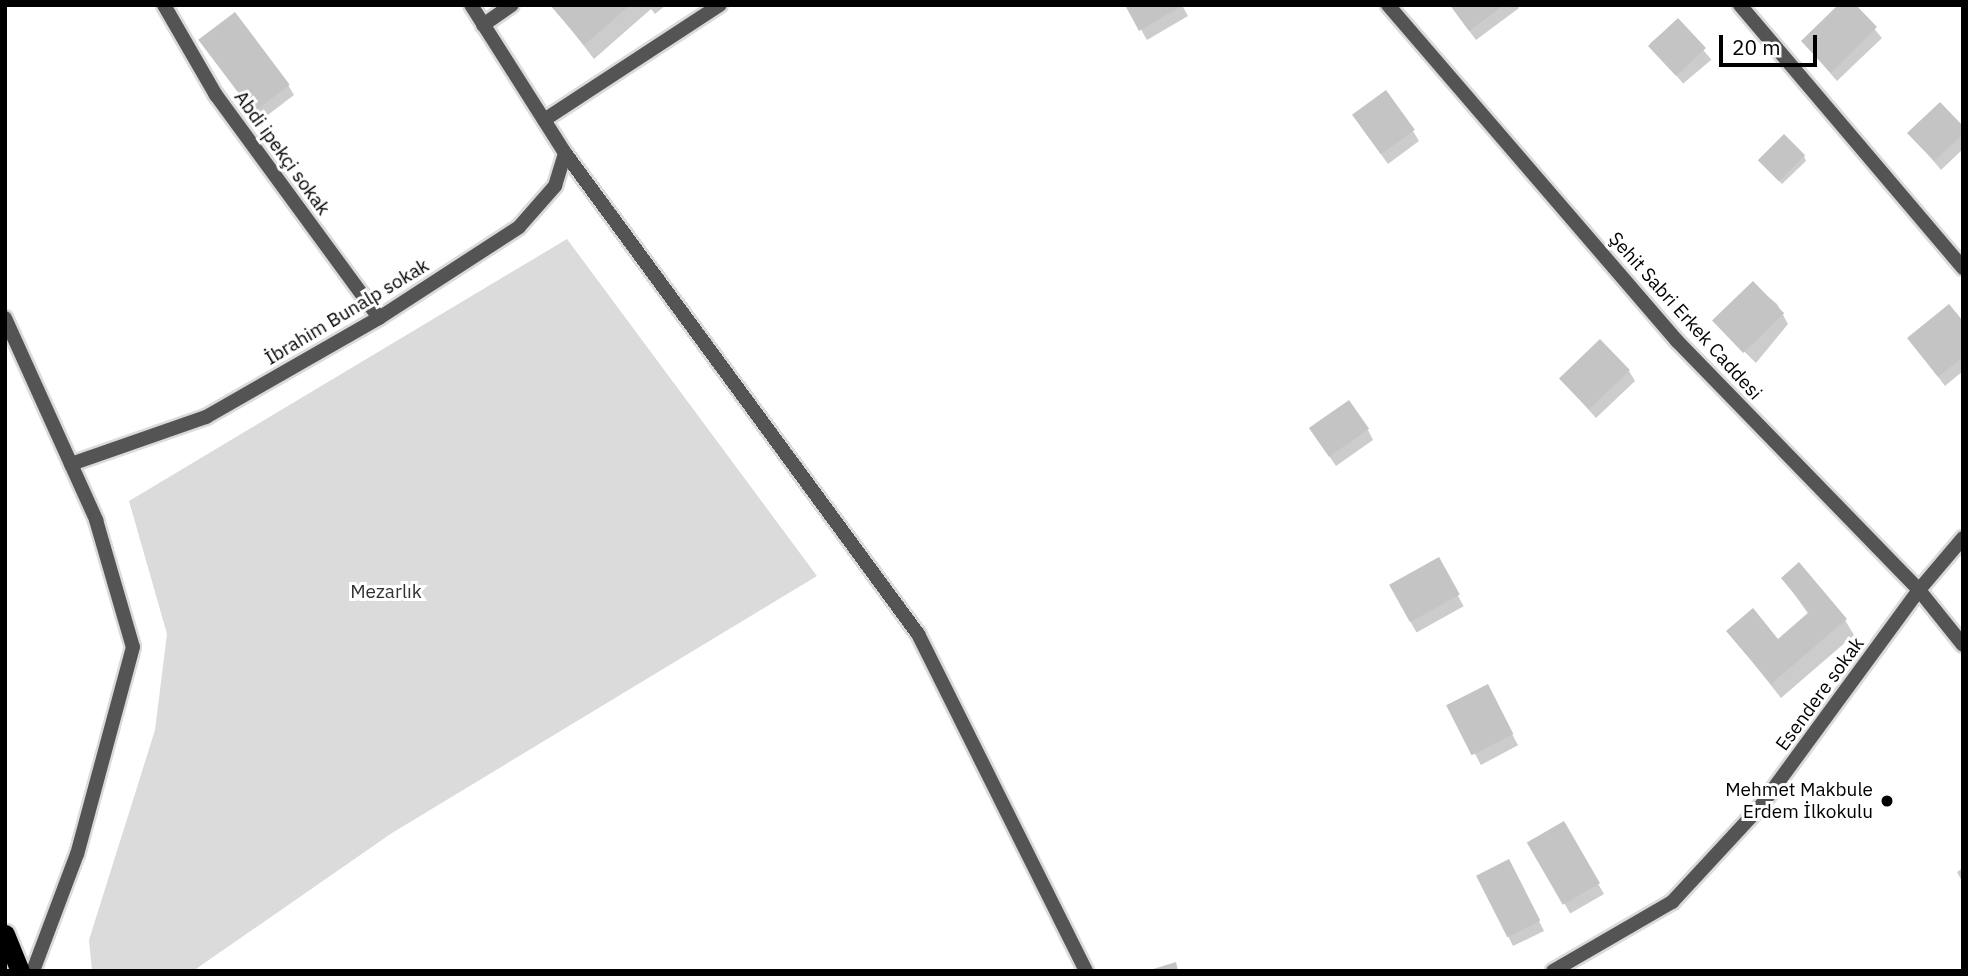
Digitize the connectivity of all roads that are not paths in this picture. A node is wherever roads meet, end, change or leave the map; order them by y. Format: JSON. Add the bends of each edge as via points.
{"nodes":[{"id":1,"x":164,"y":5,"type":"edge"},
{"id":2,"x":471,"y":5,"type":"edge"},
{"id":3,"x":512,"y":5,"type":"edge"},
{"id":4,"x":720,"y":5,"type":"edge"},
{"id":5,"x":1388,"y":5,"type":"edge"},
{"id":6,"x":1740,"y":5,"type":"edge"},
{"id":7,"x":484,"y":25,"type":"junction"},
{"id":8,"x":544,"y":120,"type":"junction"},
{"id":9,"x":565,"y":153,"type":"junction"},
{"id":10,"x":1963,"y":268,"type":"edge"},
{"id":11,"x":5,"y":318,"type":"edge"},
{"id":12,"x":379,"y":318,"type":"junction"},
{"id":13,"x":71,"y":464,"type":"junction"},
{"id":14,"x":1963,"y":538,"type":"edge"},
{"id":15,"x":1919,"y":590,"type":"junction"},
{"id":16,"x":1963,"y":645,"type":"edge"},
{"id":17,"x":5,"y":934,"type":"edge"},
{"id":18,"x":20,"y":971,"type":"edge"},
{"id":19,"x":33,"y":971,"type":"edge"},
{"id":20,"x":1086,"y":971,"type":"edge"},
{"id":21,"x":1553,"y":971,"type":"edge"}],
"edges":[{"from":1,"to":12,"type":"street","name":"Abdi ipekçi sokak","via":[[216,95]]},
{"from":2,"to":7,"type":"street"},
{"from":3,"to":7,"type":"street"},
{"from":4,"to":8,"type":"street"},
{"from":5,"to":15,"type":"street","name":"Şehit Sabri Erkek Caddesi","via":[[1677,341]]},
{"from":6,"to":10,"type":"street"},
{"from":7,"to":8,"type":"street"},
{"from":8,"to":9,"type":"street"},
{"from":9,"to":12,"type":"street","name":"İbrahim Bunalp sokak","via":[[555,186],[519,227]]},
{"from":9,"to":20,"type":"street","via":[[918,634]]},
{"from":11,"to":13,"type":"street"},
{"from":12,"to":13,"type":"street","name":"İbrahim Bunalp sokak","via":[[206,417]]},
{"from":13,"to":19,"type":"street","via":[[96,520],[133,647],[77,854]]},
{"from":14,"to":15,"type":"street","name":"Esendere sokak"},
{"from":15,"to":16,"type":"street","name":"Şehit Sabri Erkek Caddesi"},
{"from":15,"to":21,"type":"street","name":"Esendere sokak","via":[[1760,807],[1672,902]]},
{"from":17,"to":18,"type":"highway"}]}
